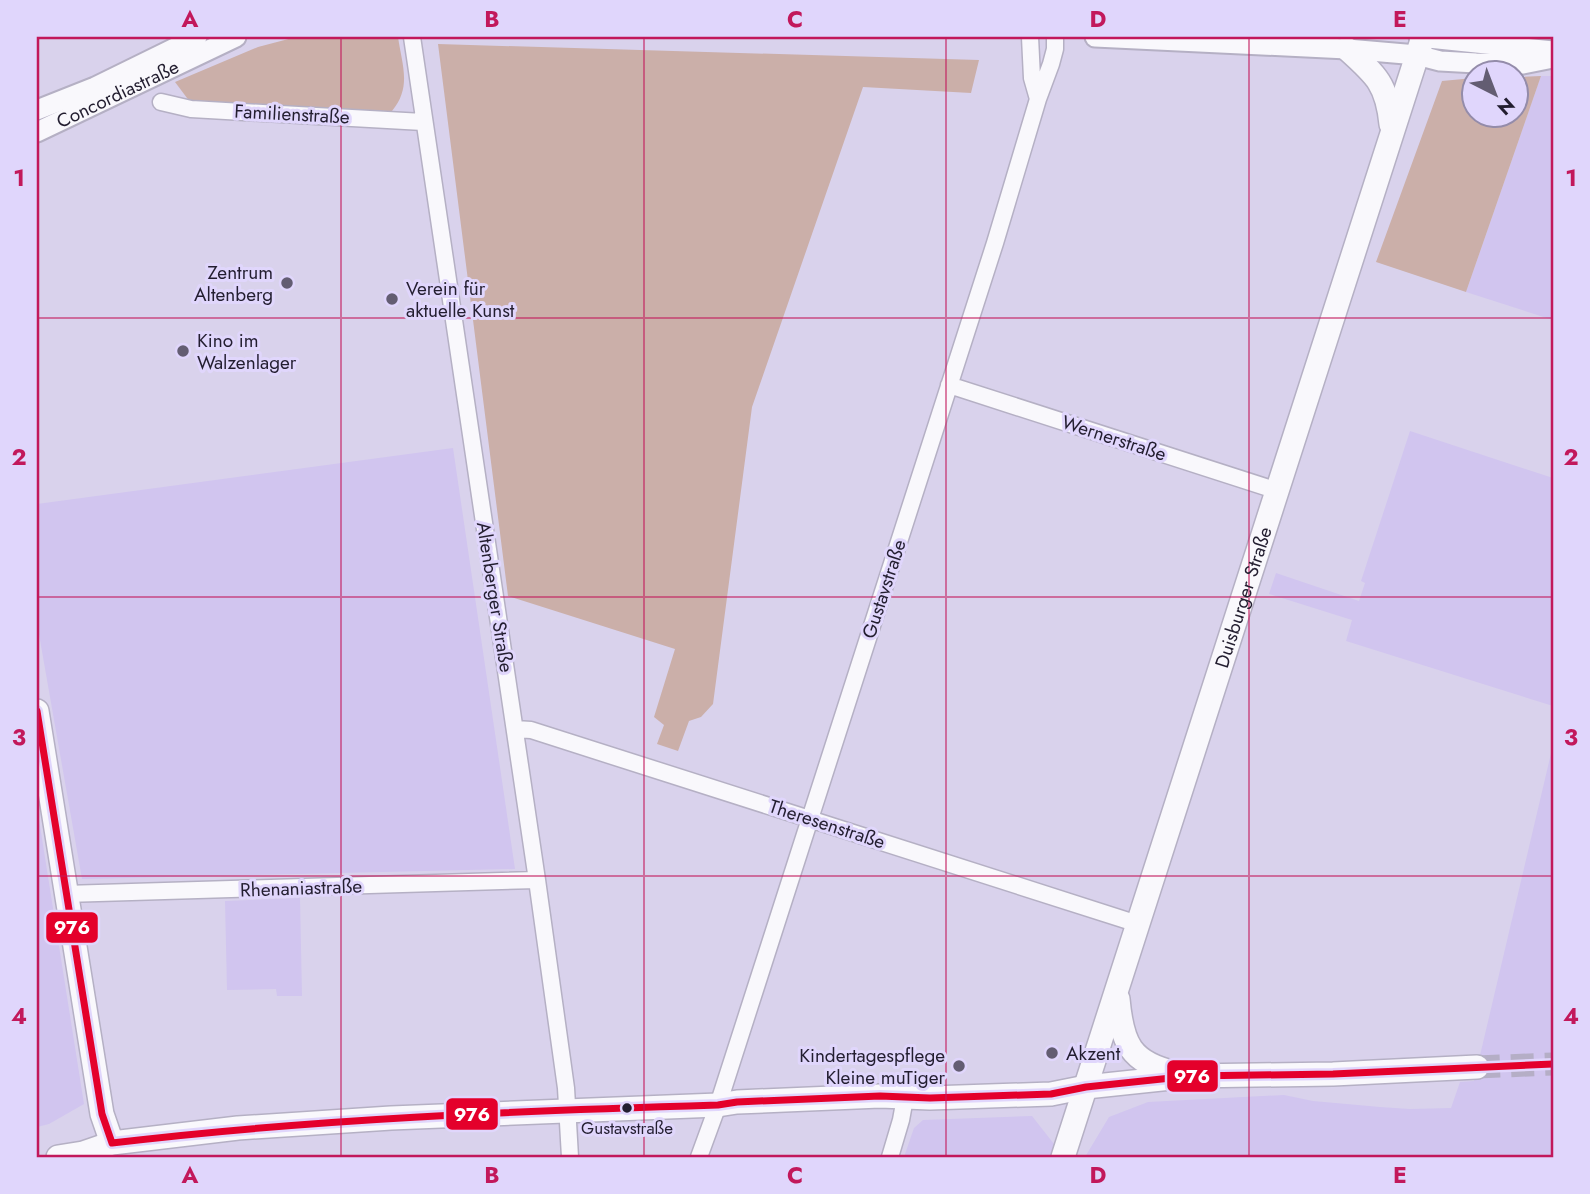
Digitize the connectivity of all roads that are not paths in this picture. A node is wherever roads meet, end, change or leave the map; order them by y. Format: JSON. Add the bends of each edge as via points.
{"nodes":[{"id":1,"x":197,"y":37,"type":"edge"},
{"id":2,"x":236,"y":37,"type":"edge"},
{"id":3,"x":412,"y":37,"type":"edge"},
{"id":4,"x":1030,"y":37,"type":"edge"},
{"id":5,"x":1055,"y":37,"type":"edge"},
{"id":6,"x":1095,"y":37,"type":"edge"},
{"id":7,"x":1482,"y":40,"type":"edge"},
{"id":8,"x":1421,"y":41,"type":"edge"},
{"id":9,"x":1347,"y":48,"type":"junction"},
{"id":10,"x":1553,"y":51,"type":"edge"},
{"id":11,"x":1553,"y":58,"type":"edge"},
{"id":12,"x":1038,"y":99,"type":"junction"},
{"id":13,"x":161,"y":102,"type":"dead end"},
{"id":14,"x":37,"y":110,"type":"edge"},
{"id":15,"x":423,"y":122,"type":"junction"},
{"id":16,"x":1392,"y":130,"type":"junction"},
{"id":17,"x":37,"y":132,"type":"edge"},
{"id":18,"x":949,"y":385,"type":"junction"},
{"id":19,"x":1278,"y":491,"type":"junction"},
{"id":20,"x":37,"y":710,"type":"edge"},
{"id":21,"x":515,"y":729,"type":"junction"},
{"id":22,"x":810,"y":818,"type":"junction"},
{"id":23,"x":537,"y":880,"type":"junction"},
{"id":24,"x":65,"y":894,"type":"junction"},
{"id":25,"x":1138,"y":924,"type":"junction"},
{"id":26,"x":1118,"y":987,"type":"junction"},
{"id":27,"x":1477,"y":1067,"type":"tunnel mouth"},
{"id":28,"x":1190,"y":1076,"type":"junction"},
{"id":29,"x":1086,"y":1087,"type":"junction"},
{"id":30,"x":905,"y":1098,"type":"junction"},
{"id":31,"x":719,"y":1105,"type":"junction"},
{"id":32,"x":568,"y":1111,"type":"junction"},
{"id":33,"x":113,"y":1150,"type":"edge"},
{"id":34,"x":58,"y":1157,"type":"edge"},
{"id":35,"x":570,"y":1157,"type":"edge"},
{"id":36,"x":699,"y":1157,"type":"edge"},
{"id":37,"x":890,"y":1157,"type":"edge"},
{"id":38,"x":1063,"y":1157,"type":"edge"}],
"edges":[{"from":1,"to":14,"type":"street","name":"Concordiastraße"},
{"from":2,"to":17,"type":"street","name":"Concordiastraße"},
{"from":3,"to":15,"type":"street","name":"Altenberger Straße"},
{"from":4,"to":12,"type":"street","name":"Gustavstraße"},
{"from":5,"to":12,"type":"street","name":"Gustavstraße"},
{"from":6,"to":9,"type":"street"},
{"from":7,"to":8,"type":"street"},
{"from":7,"to":10,"type":"street"},
{"from":8,"to":9,"type":"street"},
{"from":8,"to":11,"type":"street","via":[[1440,61],[1523,64]]},
{"from":8,"to":16,"type":"main road","name":"Duisburger Straße"},
{"from":9,"to":16,"type":"main road","via":[[1385,91]]},
{"from":12,"to":18,"type":"street","name":"Gustavstraße"},
{"from":13,"to":15,"type":"street","name":"Familienstraße","via":[[191,109]]},
{"from":15,"to":21,"type":"street","name":"Altenberger Straße"},
{"from":16,"to":19,"type":"main road","name":"Duisburger Straße"},
{"from":18,"to":19,"type":"street","name":"Wernerstraße"},
{"from":18,"to":22,"type":"street","name":"Gustavstraße"},
{"from":19,"to":25,"type":"main road","name":"Duisburger Straße"},
{"from":20,"to":24,"type":"main road"},
{"from":21,"to":22,"type":"street","name":"Theresenstraße","via":[[531,730]]},
{"from":21,"to":23,"type":"street","name":"Altenberger Straße"},
{"from":22,"to":25,"type":"street","name":"Theresenstraße"},
{"from":22,"to":31,"type":"street","name":"Gustavstraße"},
{"from":23,"to":24,"type":"street","name":"Rhenaniastraße"},
{"from":23,"to":32,"type":"street","name":"Altenberger Straße"},
{"from":24,"to":33,"type":"main road","via":[[102,1114]]},
{"from":25,"to":26,"type":"main road","name":"Duisburger Straße"},
{"from":26,"to":28,"type":"main road","via":[[1121,1027],[1134,1052],[1152,1068]]},
{"from":26,"to":29,"type":"main road","name":"Duisburger Straße"},
{"from":27,"to":28,"type":"main road"},
{"from":28,"to":29,"type":"main road"},
{"from":29,"to":30,"type":"main road","via":[[1051,1094]]},
{"from":29,"to":38,"type":"main road","name":"Duisburger Straße"},
{"from":30,"to":31,"type":"main road"},
{"from":30,"to":37,"type":"street"},
{"from":31,"to":32,"type":"main road"},
{"from":31,"to":36,"type":"street","name":"Gustavstraße"},
{"from":32,"to":33,"type":"main road","via":[[238,1128]]},
{"from":32,"to":35,"type":"street","name":"Altenberger Straße"},
{"from":33,"to":34,"type":"main road"}]}
